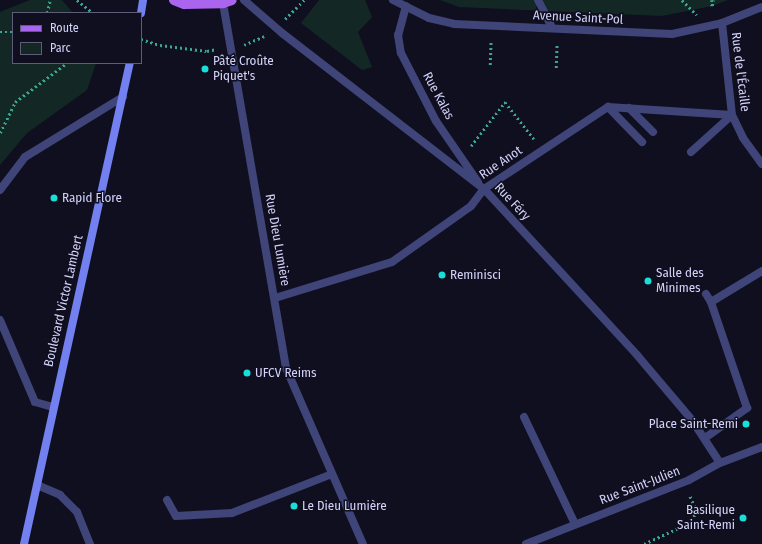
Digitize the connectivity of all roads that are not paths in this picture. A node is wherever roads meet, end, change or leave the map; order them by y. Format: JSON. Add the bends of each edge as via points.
{"nodes":[{"id":1,"x":144,"y":0,"type":"edge"},
{"id":2,"x":174,"y":0,"type":"edge"},
{"id":3,"x":244,"y":0,"type":"edge"},
{"id":4,"x":538,"y":0,"type":"edge"},
{"id":5,"x":228,"y":1,"type":"edge"},
{"id":6,"x":401,"y":3,"type":"edge"},
{"id":7,"x":762,"y":7,"type":"edge"},
{"id":8,"x":141,"y":12,"type":"edge"},
{"id":9,"x":722,"y":23,"type":"junction"},
{"id":10,"x":555,"y":29,"type":"junction"},
{"id":11,"x":130,"y":64,"type":"edge"},
{"id":12,"x":123,"y":97,"type":"junction"},
{"id":13,"x":608,"y":107,"type":"junction"},
{"id":14,"x":629,"y":108,"type":"junction"},
{"id":15,"x":732,"y":114,"type":"junction"},
{"id":16,"x":653,"y":132,"type":"dead end"},
{"id":17,"x":642,"y":142,"type":"dead end"},
{"id":18,"x":691,"y":152,"type":"dead end"},
{"id":19,"x":762,"y":164,"type":"edge"},
{"id":20,"x":484,"y":189,"type":"junction"},
{"id":21,"x":0,"y":190,"type":"edge"},
{"id":22,"x":762,"y":271,"type":"edge"},
{"id":23,"x":706,"y":294,"type":"dead end"},
{"id":24,"x":275,"y":298,"type":"junction"},
{"id":25,"x":711,"y":302,"type":"junction"},
{"id":26,"x":0,"y":320,"type":"edge"},
{"id":27,"x":52,"y":407,"type":"junction"},
{"id":28,"x":524,"y":417,"type":"dead end"},
{"id":29,"x":706,"y":438,"type":"junction"},
{"id":30,"x":762,"y":447,"type":"edge"},
{"id":31,"x":720,"y":463,"type":"junction"},
{"id":32,"x":332,"y":474,"type":"junction"},
{"id":33,"x":37,"y":485,"type":"junction"},
{"id":34,"x":167,"y":500,"type":"dead end"},
{"id":35,"x":575,"y":524,"type":"junction"},
{"id":36,"x":24,"y":544,"type":"edge"},
{"id":37,"x":90,"y":544,"type":"edge"},
{"id":38,"x":363,"y":544,"type":"edge"},
{"id":39,"x":526,"y":544,"type":"edge"}],
"edges":[{"from":1,"to":8,"type":"street"},
{"from":2,"to":5,"type":"main road","via":[[184,4]]},
{"from":3,"to":20,"type":"street","name":"Rue Féry","via":[[282,33]]},
{"from":4,"to":10,"type":"street"},
{"from":5,"to":24,"type":"street","name":"Rue Dieu Lumière"},
{"from":6,"to":10,"type":"street","name":"Avenue Saint-Pol","via":[[429,18],[454,24]]},
{"from":6,"to":20,"type":"street","name":"Rue Kalas","via":[[398,35],[401,53],[436,121]]},
{"from":7,"to":9,"type":"street","name":"Avenue Saint-Pol"},
{"from":9,"to":10,"type":"street","name":"Avenue Saint-Pol","via":[[672,34]]},
{"from":9,"to":15,"type":"street","name":"Rue de l'Écaille"},
{"from":11,"to":12,"type":"street","name":"Boulevard Victor Lambert"},
{"from":12,"to":21,"type":"street","via":[[25,157]]},
{"from":12,"to":27,"type":"street","name":"Boulevard Victor Lambert"},
{"from":13,"to":14,"type":"street"},
{"from":13,"to":17,"type":"street"},
{"from":13,"to":20,"type":"street","name":"Rue Anot"},
{"from":14,"to":15,"type":"street"},
{"from":14,"to":16,"type":"street"},
{"from":15,"to":18,"type":"street"},
{"from":15,"to":19,"type":"street","name":"Rue de l'Écaille","via":[[743,138]]},
{"from":20,"to":24,"type":"street","name":"Rue Anot","via":[[471,206],[392,262]]},
{"from":20,"to":29,"type":"street","name":"Rue Féry","via":[[637,355]]},
{"from":22,"to":25,"type":"street"},
{"from":23,"to":25,"type":"street"},
{"from":24,"to":32,"type":"street","name":"Rue Dieu Lumière","via":[[286,368]]},
{"from":25,"to":29,"type":"street","via":[[747,408]]},
{"from":26,"to":27,"type":"street","via":[[35,402]]},
{"from":27,"to":33,"type":"street","name":"Boulevard Victor Lambert"},
{"from":28,"to":35,"type":"street"},
{"from":29,"to":31,"type":"street","name":"Rue Féry"},
{"from":30,"to":31,"type":"street","name":"Rue Saint-Julien"},
{"from":31,"to":35,"type":"street","name":"Rue Saint-Julien","via":[[683,482]]},
{"from":32,"to":34,"type":"street","via":[[232,513],[176,516]]},
{"from":32,"to":38,"type":"street","name":"Rue Dieu Lumière"},
{"from":33,"to":36,"type":"street","name":"Boulevard Victor Lambert"},
{"from":33,"to":37,"type":"street","via":[[60,495],[77,512]]},
{"from":35,"to":39,"type":"street","name":"Rue Saint-Julien"}]}
